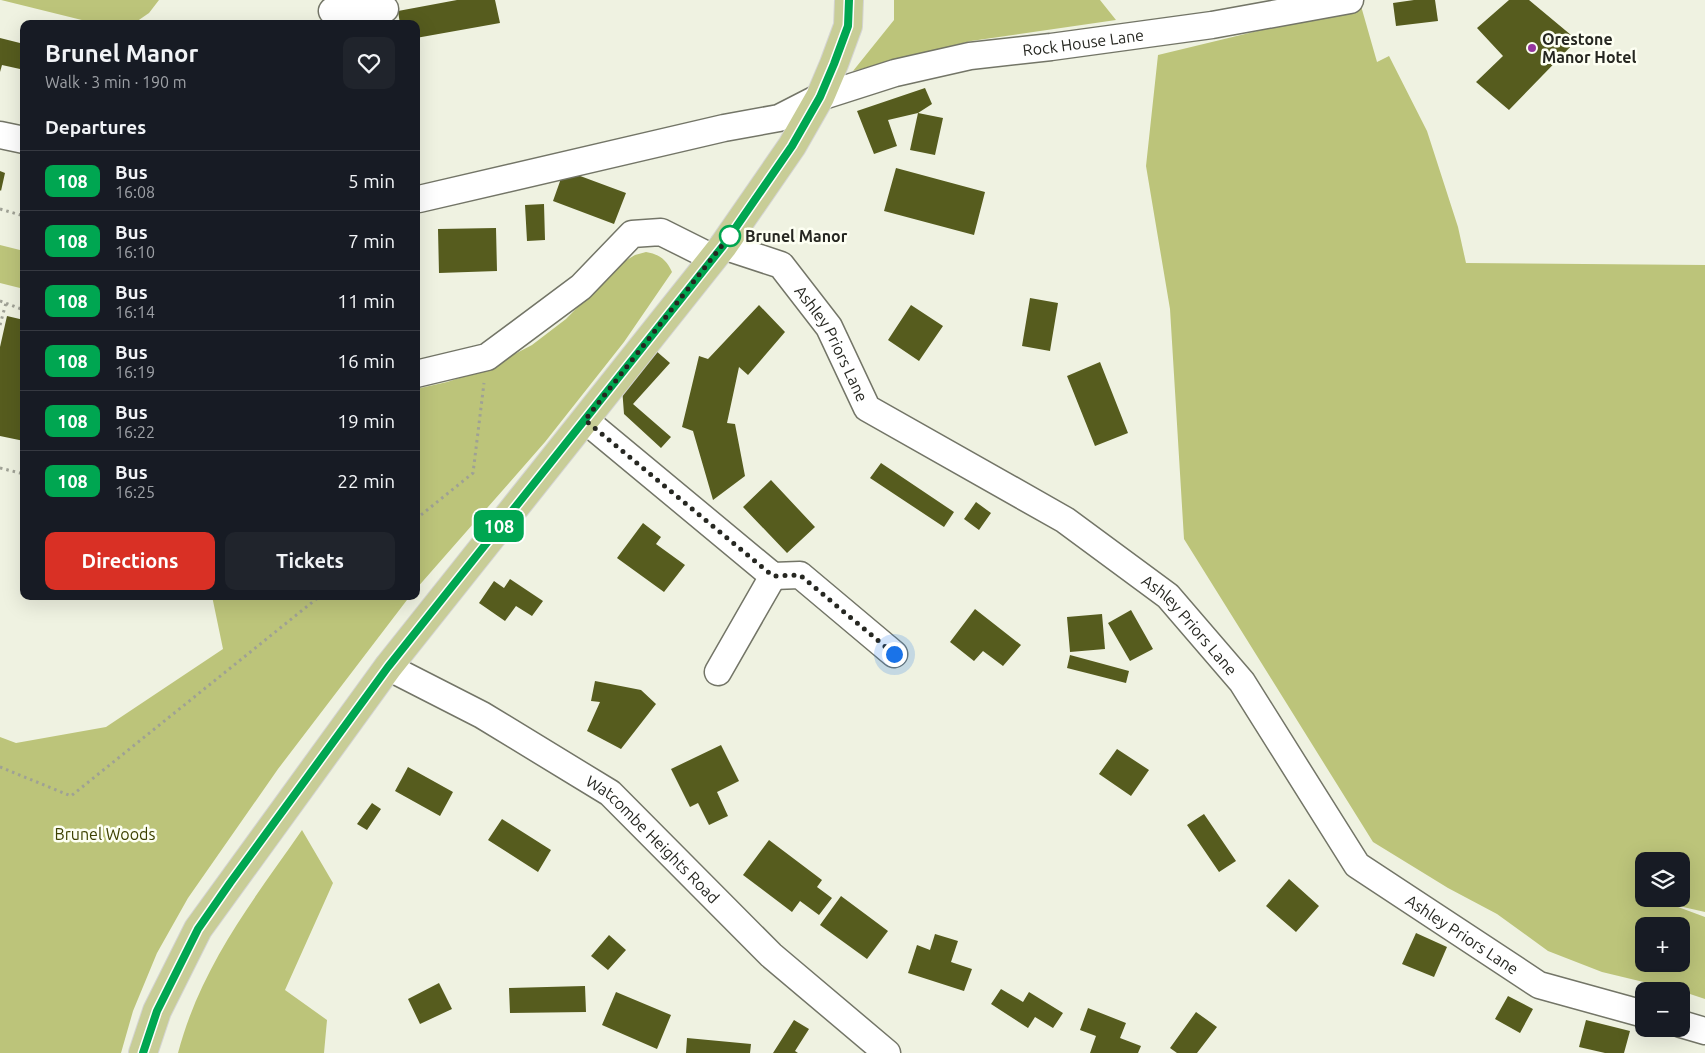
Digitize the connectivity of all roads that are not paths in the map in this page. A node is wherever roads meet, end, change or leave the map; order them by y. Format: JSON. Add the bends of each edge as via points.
{"nodes":[{"id":1,"x":849,"y":0,"type":"edge"},
{"id":2,"x":1350,"y":0,"type":"edge"},
{"id":3,"x":332,"y":11,"type":"dead end"},
{"id":4,"x":385,"y":11,"type":"edge"},
{"id":5,"x":820,"y":97,"type":"junction"},
{"id":6,"x":0,"y":135,"type":"edge"},
{"id":7,"x":20,"y":139,"type":"edge"},
{"id":8,"x":420,"y":202,"type":"edge"},
{"id":9,"x":718,"y":252,"type":"junction"},
{"id":10,"x":420,"y":373,"type":"edge"},
{"id":11,"x":585,"y":420,"type":"junction"},
{"id":12,"x":773,"y":576,"type":"junction"},
{"id":13,"x":894,"y":654,"type":"dead end"},
{"id":14,"x":388,"y":667,"type":"junction"},
{"id":15,"x":718,"y":672,"type":"dead end"},
{"id":16,"x":1635,"y":1012,"type":"edge"},
{"id":17,"x":1690,"y":1026,"type":"edge"},
{"id":18,"x":1705,"y":1030,"type":"edge"},
{"id":19,"x":143,"y":1053,"type":"edge"},
{"id":20,"x":887,"y":1053,"type":"edge"}],
"edges":[{"from":1,"to":5,"type":"main road","via":[[848,26]]},
{"from":2,"to":5,"type":"street","name":"Rock House Lane","via":[[1212,25],[970,56]]},
{"from":3,"to":4,"type":"street"},
{"from":5,"to":8,"type":"street","name":"Rock House Lane","via":[[779,118]]},
{"from":5,"to":9,"type":"main road","via":[[792,146]]},
{"from":6,"to":7,"type":"street"},
{"from":9,"to":10,"type":"street","name":"Ashley Priors Lane","via":[[661,232],[632,234],[581,287],[487,357]]},
{"from":9,"to":11,"type":"main road"},
{"from":9,"to":16,"type":"street","name":"Ashley Priors Lane","via":[[781,265],[829,328],[867,408],[1065,520],[1168,596],[1242,682],[1358,865],[1539,985]]},
{"from":11,"to":12,"type":"street"},
{"from":11,"to":14,"type":"main road"},
{"from":12,"to":13,"type":"street","via":[[800,575]]},
{"from":12,"to":15,"type":"street"},
{"from":14,"to":19,"type":"main road","via":[[198,929],[157,1011]]},
{"from":14,"to":20,"type":"street","name":"Watcombe Heights Road","via":[[482,714],[610,793],[771,955]]},
{"from":17,"to":18,"type":"street"}]}
